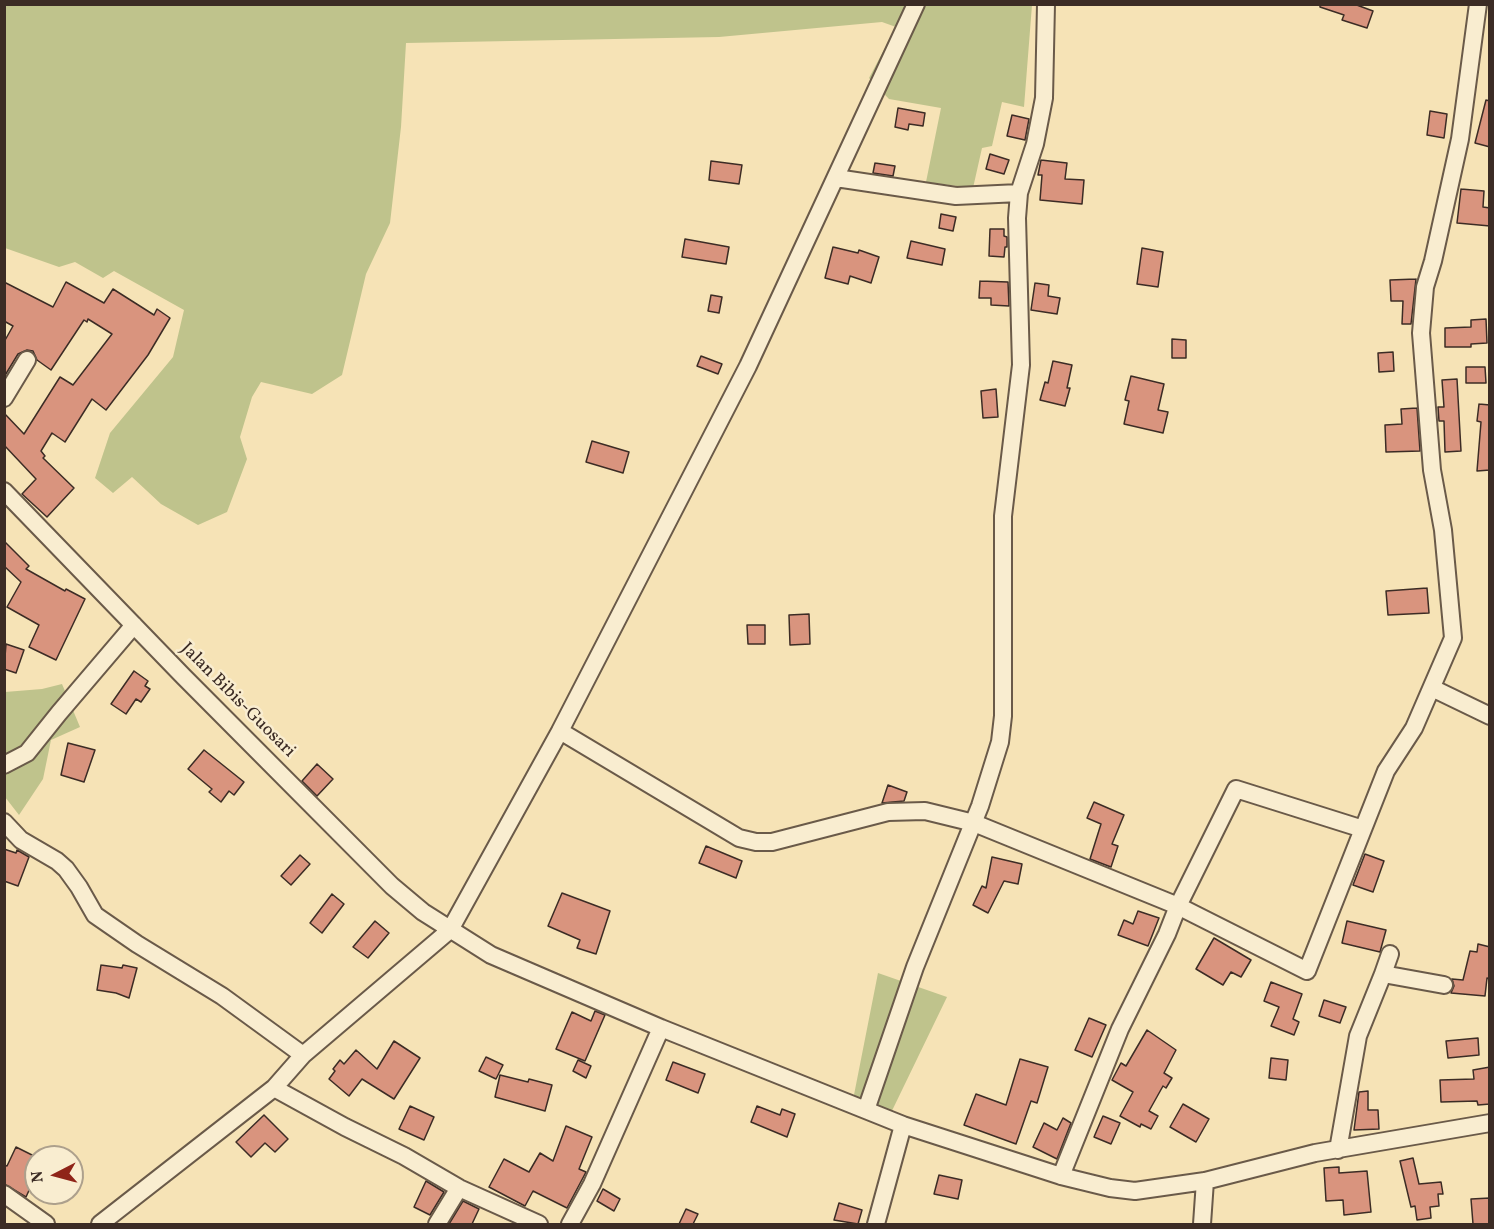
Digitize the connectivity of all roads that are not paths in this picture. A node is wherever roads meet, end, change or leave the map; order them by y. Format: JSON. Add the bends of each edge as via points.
{"nodes":[{"id":1,"x":916,"y":4,"type":"edge"},
{"id":2,"x":1046,"y":4,"type":"edge"},
{"id":3,"x":1478,"y":4,"type":"edge"},
{"id":4,"x":836,"y":178,"type":"junction"},
{"id":5,"x":1019,"y":193,"type":"junction"},
{"id":6,"x":27,"y":360,"type":"dead end"},
{"id":7,"x":4,"y":398,"type":"edge"},
{"id":8,"x":4,"y":491,"type":"edge"},
{"id":9,"x":134,"y":625,"type":"junction"},
{"id":10,"x":1432,"y":688,"type":"junction"},
{"id":11,"x":1490,"y":716,"type":"edge"},
{"id":12,"x":560,"y":731,"type":"junction"},
{"id":13,"x":4,"y":765,"type":"edge"},
{"id":14,"x":4,"y":822,"type":"edge"},
{"id":15,"x":974,"y":823,"type":"junction"},
{"id":16,"x":1363,"y":829,"type":"junction"},
{"id":17,"x":1178,"y":906,"type":"junction"},
{"id":18,"x":450,"y":930,"type":"junction"},
{"id":19,"x":1390,"y":954,"type":"dead end"},
{"id":20,"x":1383,"y":974,"type":"junction"},
{"id":21,"x":1444,"y":986,"type":"dead end"},
{"id":22,"x":661,"y":1028,"type":"junction"},
{"id":23,"x":303,"y":1055,"type":"junction"},
{"id":24,"x":274,"y":1088,"type":"junction"},
{"id":25,"x":866,"y":1110,"type":"junction"},
{"id":26,"x":1490,"y":1123,"type":"edge"},
{"id":27,"x":903,"y":1125,"type":"junction"},
{"id":28,"x":1338,"y":1150,"type":"junction"},
{"id":29,"x":1061,"y":1176,"type":"junction"},
{"id":30,"x":1205,"y":1181,"type":"junction"},
{"id":31,"x":459,"y":1188,"type":"junction"},
{"id":32,"x":4,"y":1194,"type":"edge"},
{"id":33,"x":46,"y":1224,"type":"edge"},
{"id":34,"x":100,"y":1224,"type":"edge"},
{"id":35,"x":437,"y":1224,"type":"edge"},
{"id":36,"x":539,"y":1224,"type":"edge"},
{"id":37,"x":570,"y":1224,"type":"edge"},
{"id":38,"x":876,"y":1224,"type":"edge"},
{"id":39,"x":1202,"y":1224,"type":"edge"}],
"edges":[{"from":1,"to":4,"type":"street"},
{"from":2,"to":5,"type":"street","via":[[1044,98],[1035,144]]},
{"from":3,"to":10,"type":"street","via":[[1460,139],[1425,287],[1421,333],[1432,470],[1443,530],[1453,638]]},
{"from":4,"to":5,"type":"street","via":[[956,196]]},
{"from":4,"to":12,"type":"street","via":[[748,366]]},
{"from":5,"to":15,"type":"street","via":[[1021,365],[1003,516],[1003,716],[1000,742]]},
{"from":6,"to":7,"type":"street"},
{"from":8,"to":9,"type":"street","name":"Jalan Bibis-Guosari"},
{"from":9,"to":13,"type":"street","via":[[27,753]]},
{"from":9,"to":18,"type":"street","name":"Jalan Bibis-Guosari","via":[[392,886]]},
{"from":10,"to":11,"type":"street"},
{"from":10,"to":16,"type":"street","via":[[1414,728],[1386,771]]},
{"from":12,"to":15,"type":"street","via":[[739,838],[756,842],[788,839],[888,812],[925,811]]},
{"from":12,"to":18,"type":"street"},
{"from":14,"to":23,"type":"street","via":[[21,840],[66,869],[95,915],[222,996]]},
{"from":15,"to":17,"type":"street"},
{"from":15,"to":25,"type":"street","via":[[915,967]]},
{"from":16,"to":17,"type":"street","via":[[1236,789]]},
{"from":16,"to":17,"type":"street","via":[[1307,970]]},
{"from":17,"to":29,"type":"street","via":[[1120,1029]]},
{"from":18,"to":22,"type":"street","name":"Jalan Bibis-Guosari","via":[[491,955]]},
{"from":18,"to":23,"type":"street"},
{"from":19,"to":20,"type":"street"},
{"from":20,"to":21,"type":"street"},
{"from":20,"to":28,"type":"street","via":[[1358,1036]]},
{"from":22,"to":25,"type":"street","name":"Jalan Bibis-Guosari"},
{"from":22,"to":37,"type":"street","via":[[592,1184]]},
{"from":23,"to":24,"type":"street"},
{"from":24,"to":31,"type":"street"},
{"from":24,"to":34,"type":"street"},
{"from":25,"to":27,"type":"street","name":"Jalan Bibis-Guosari"},
{"from":26,"to":28,"type":"street","name":"Jalan Bibis-Guosari"},
{"from":27,"to":29,"type":"street","name":"Jalan Bibis-Guosari"},
{"from":27,"to":38,"type":"street"},
{"from":28,"to":30,"type":"street","name":"Jalan Bibis-Guosari"},
{"from":29,"to":30,"type":"street","name":"Jalan Bibis-Guosari","via":[[1135,1191]]},
{"from":30,"to":39,"type":"street"},
{"from":31,"to":35,"type":"street"},
{"from":31,"to":36,"type":"street"},
{"from":32,"to":33,"type":"street"}]}
